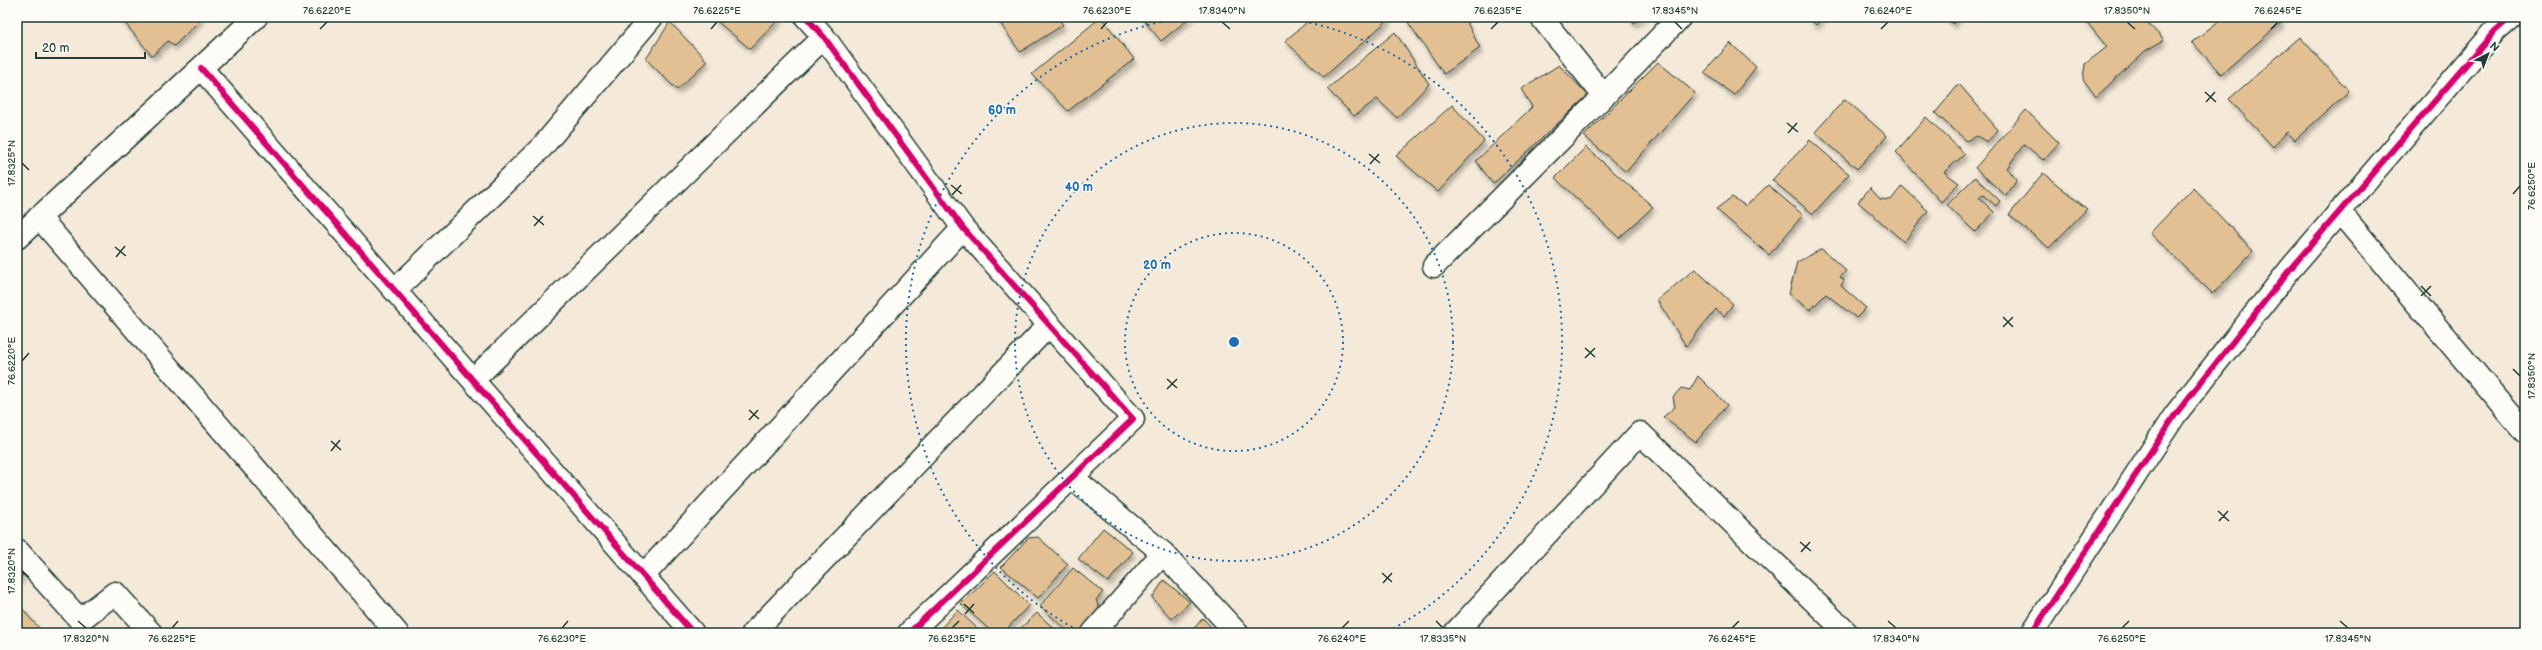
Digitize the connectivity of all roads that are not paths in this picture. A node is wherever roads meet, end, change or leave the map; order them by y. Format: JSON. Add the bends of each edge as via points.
{"nodes":[{"id":1,"x":256,"y":17,"type":"edge"},
{"id":2,"x":652,"y":17,"type":"edge"},
{"id":3,"x":806,"y":17,"type":"edge"},
{"id":4,"x":1540,"y":17,"type":"edge"},
{"id":5,"x":1680,"y":17,"type":"edge"},
{"id":6,"x":2511,"y":17,"type":"edge"},
{"id":7,"x":824,"y":37,"type":"junction"},
{"id":8,"x":201,"y":68,"type":"junction"},
{"id":9,"x":1604,"y":96,"type":"junction"},
{"id":10,"x":2339,"y":211,"type":"junction"},
{"id":11,"x":39,"y":217,"type":"junction"},
{"id":12,"x":963,"y":228,"type":"junction"},
{"id":13,"x":17,"y":238,"type":"edge"},
{"id":14,"x":1434,"y":266,"type":"dead end"},
{"id":15,"x":395,"y":290,"type":"junction"},
{"id":16,"x":1049,"y":325,"type":"junction"},
{"id":17,"x":473,"y":380,"type":"junction"},
{"id":18,"x":2525,"y":432,"type":"edge"},
{"id":19,"x":1073,"y":478,"type":"junction"},
{"id":20,"x":17,"y":550,"type":"edge"},
{"id":21,"x":1163,"y":553,"type":"junction"},
{"id":22,"x":643,"y":576,"type":"junction"},
{"id":23,"x":151,"y":633,"type":"edge"},
{"id":24,"x":397,"y":633,"type":"edge"},
{"id":25,"x":693,"y":633,"type":"edge"},
{"id":26,"x":753,"y":633,"type":"edge"},
{"id":27,"x":909,"y":633,"type":"edge"},
{"id":28,"x":1093,"y":633,"type":"edge"},
{"id":29,"x":1238,"y":633,"type":"edge"},
{"id":30,"x":1455,"y":633,"type":"edge"},
{"id":31,"x":1847,"y":633,"type":"edge"},
{"id":32,"x":2032,"y":633,"type":"edge"}],
"edges":[{"from":1,"to":8,"type":"street"},
{"from":2,"to":15,"type":"street","via":[[542,147]]},
{"from":3,"to":7,"type":"street"},
{"from":4,"to":9,"type":"street"},
{"from":5,"to":9,"type":"street"},
{"from":6,"to":10,"type":"street","via":[[2495,31]]},
{"from":7,"to":12,"type":"street"},
{"from":7,"to":17,"type":"street"},
{"from":8,"to":11,"type":"street"},
{"from":8,"to":15,"type":"street"},
{"from":9,"to":14,"type":"street"},
{"from":10,"to":18,"type":"street"},
{"from":10,"to":32,"type":"street","via":[[2175,415]]},
{"from":11,"to":13,"type":"street"},
{"from":11,"to":24,"type":"street"},
{"from":12,"to":16,"type":"street"},
{"from":12,"to":22,"type":"street"},
{"from":15,"to":17,"type":"street"},
{"from":16,"to":19,"type":"street","via":[[1133,419]]},
{"from":16,"to":26,"type":"street"},
{"from":17,"to":22,"type":"street"},
{"from":19,"to":21,"type":"street"},
{"from":19,"to":27,"type":"street"},
{"from":20,"to":23,"type":"street","via":[[80,620],[115,593]]},
{"from":21,"to":28,"type":"street"},
{"from":21,"to":29,"type":"street"},
{"from":22,"to":25,"type":"street"},
{"from":30,"to":31,"type":"street","via":[[1640,433]]}]}
